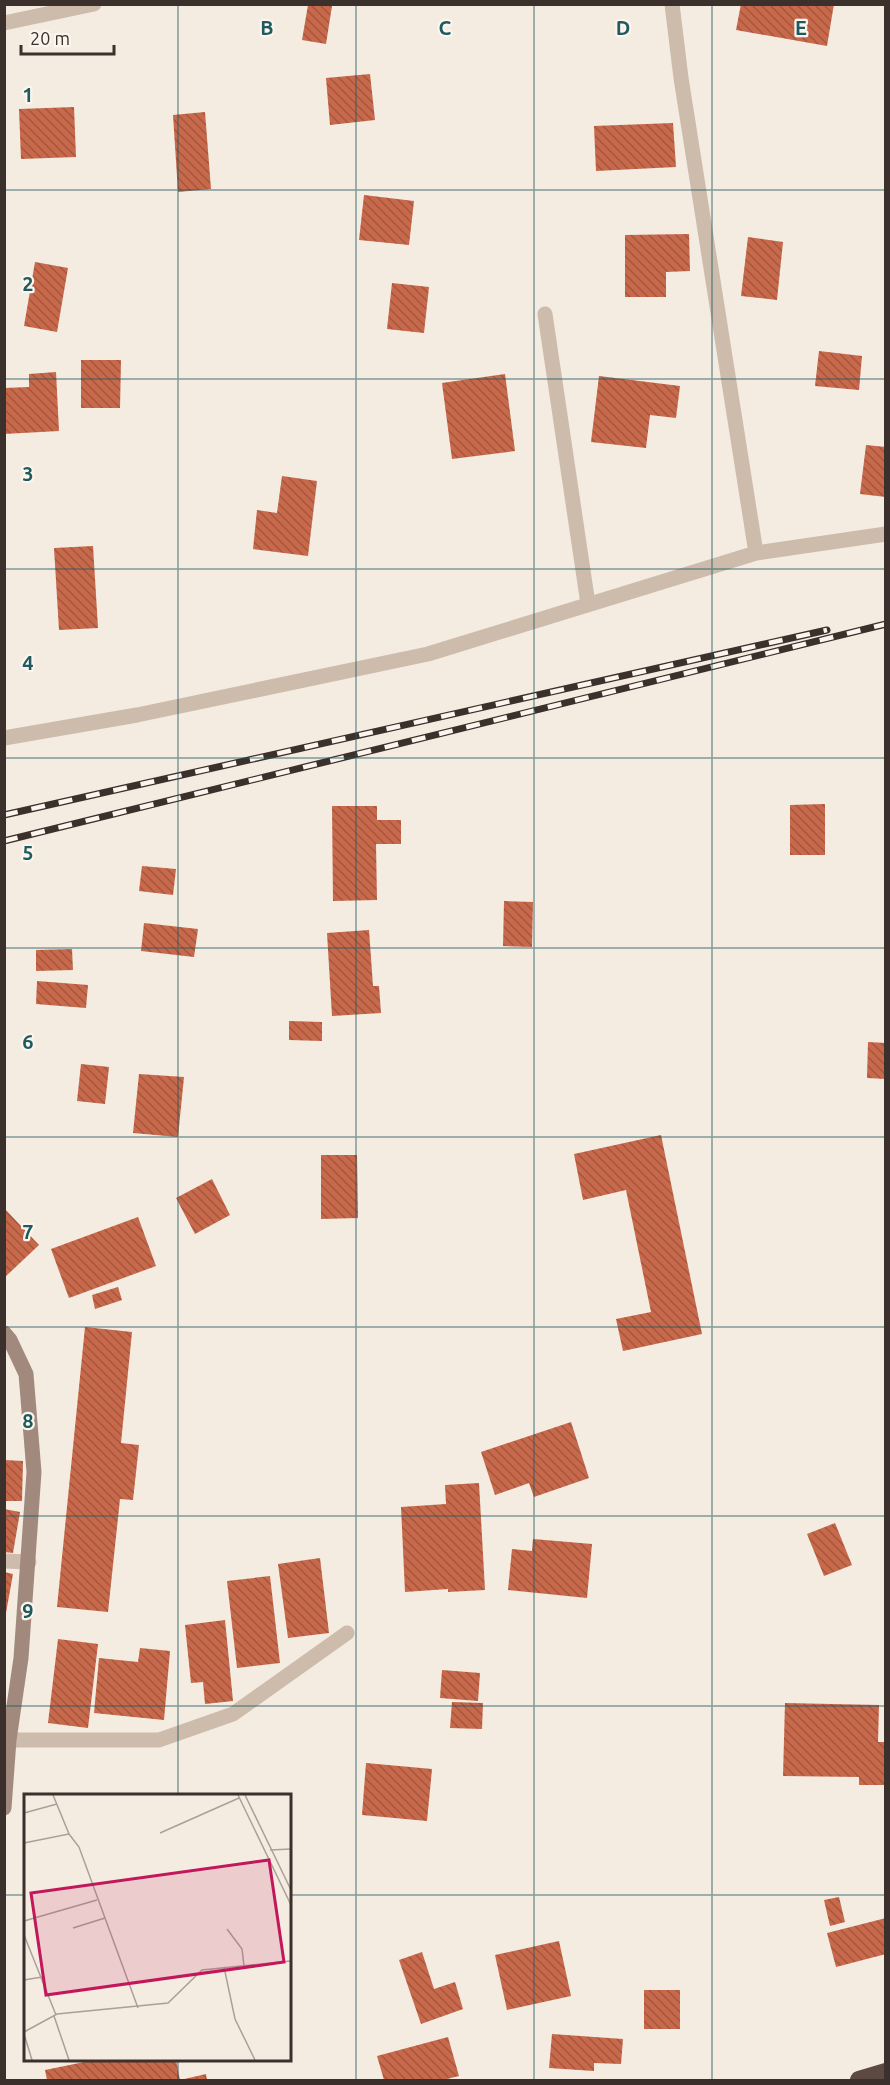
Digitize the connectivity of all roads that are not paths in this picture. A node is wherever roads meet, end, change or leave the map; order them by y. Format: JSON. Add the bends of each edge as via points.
{"nodes":[{"id":1,"x":94,"y":4,"type":"edge"},
{"id":2,"x":672,"y":4,"type":"edge"},
{"id":3,"x":4,"y":23,"type":"edge"},
{"id":4,"x":545,"y":314,"type":"dead end"},
{"id":5,"x":885,"y":534,"type":"edge"},
{"id":6,"x":756,"y":553,"type":"junction"},
{"id":7,"x":588,"y":604,"type":"junction"},
{"id":8,"x":4,"y":738,"type":"edge"},
{"id":9,"x":4,"y":1333,"type":"edge"},
{"id":10,"x":4,"y":1561,"type":"edge"},
{"id":11,"x":29,"y":1562,"type":"junction"},
{"id":12,"x":347,"y":1633,"type":"dead end"},
{"id":13,"x":9,"y":1740,"type":"junction"},
{"id":14,"x":4,"y":1808,"type":"edge"},
{"id":15,"x":885,"y":2072,"type":"edge"},
{"id":16,"x":859,"y":2080,"type":"edge"}],
"edges":[{"from":1,"to":3,"type":"street"},
{"from":2,"to":6,"type":"street"},
{"from":4,"to":7,"type":"street"},
{"from":5,"to":6,"type":"street"},
{"from":6,"to":7,"type":"street"},
{"from":7,"to":8,"type":"street","via":[[428,654],[137,715]]},
{"from":9,"to":11,"type":"street","via":[[26,1374],[34,1472]]},
{"from":10,"to":11,"type":"street"},
{"from":11,"to":13,"type":"street"},
{"from":12,"to":13,"type":"street","via":[[233,1714],[159,1740]]},
{"from":13,"to":14,"type":"street"},
{"from":15,"to":16,"type":"highway"}]}
